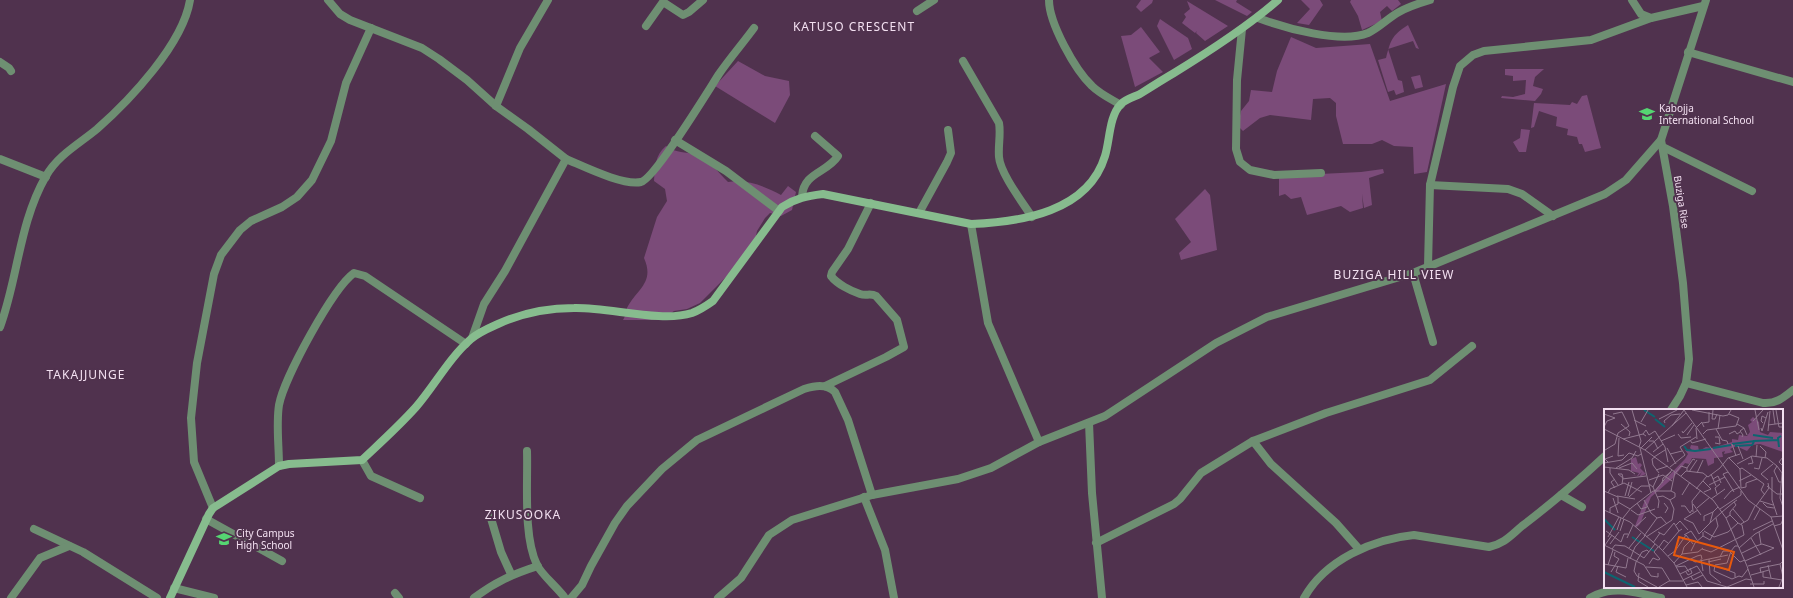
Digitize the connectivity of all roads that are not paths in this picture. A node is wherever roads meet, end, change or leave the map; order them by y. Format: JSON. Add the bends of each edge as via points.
{"nodes":[{"id":1,"x":190,"y":0,"type":"edge"},
{"id":2,"x":328,"y":0,"type":"edge"},
{"id":3,"x":548,"y":0,"type":"edge"},
{"id":4,"x":703,"y":0,"type":"edge"},
{"id":5,"x":934,"y":0,"type":"edge"},
{"id":6,"x":1050,"y":0,"type":"edge"},
{"id":7,"x":1278,"y":0,"type":"edge"},
{"id":8,"x":1430,"y":0,"type":"edge"},
{"id":9,"x":1632,"y":0,"type":"edge"},
{"id":10,"x":1704,"y":3,"type":"edge"},
{"id":11,"x":917,"y":11,"type":"dead end"},
{"id":12,"x":1258,"y":18,"type":"junction"},
{"id":13,"x":1651,"y":18,"type":"junction"},
{"id":14,"x":646,"y":26,"type":"dead end"},
{"id":15,"x":371,"y":28,"type":"junction"},
{"id":16,"x":754,"y":28,"type":"dead end"},
{"id":17,"x":1242,"y":29,"type":"junction"},
{"id":18,"x":1688,"y":52,"type":"junction"},
{"id":19,"x":963,"y":61,"type":"dead end"},
{"id":20,"x":0,"y":62,"type":"edge"},
{"id":21,"x":11,"y":71,"type":"dead end"},
{"id":22,"x":1793,"y":82,"type":"edge"},
{"id":23,"x":1121,"y":105,"type":"junction"},
{"id":24,"x":496,"y":106,"type":"junction"},
{"id":25,"x":948,"y":130,"type":"dead end"},
{"id":26,"x":816,"y":136,"type":"dead end"},
{"id":27,"x":675,"y":140,"type":"junction"},
{"id":28,"x":1662,"y":143,"type":"junction"},
{"id":29,"x":0,"y":159,"type":"edge"},
{"id":30,"x":566,"y":159,"type":"junction"},
{"id":31,"x":1321,"y":173,"type":"dead end"},
{"id":32,"x":46,"y":176,"type":"junction"},
{"id":33,"x":1430,"y":185,"type":"junction"},
{"id":34,"x":1752,"y":191,"type":"dead end"},
{"id":35,"x":802,"y":196,"type":"junction"},
{"id":36,"x":871,"y":203,"type":"junction"},
{"id":37,"x":780,"y":211,"type":"junction"},
{"id":38,"x":919,"y":213,"type":"junction"},
{"id":39,"x":1553,"y":216,"type":"junction"},
{"id":40,"x":1032,"y":217,"type":"junction"},
{"id":41,"x":971,"y":224,"type":"junction"},
{"id":42,"x":1428,"y":266,"type":"junction"},
{"id":43,"x":1413,"y":274,"type":"junction"},
{"id":44,"x":0,"y":327,"type":"edge"},
{"id":45,"x":469,"y":341,"type":"junction"},
{"id":46,"x":1433,"y":342,"type":"dead end"},
{"id":47,"x":1472,"y":346,"type":"dead end"},
{"id":48,"x":1686,"y":383,"type":"junction"},
{"id":49,"x":825,"y":386,"type":"junction"},
{"id":50,"x":1793,"y":390,"type":"edge"},
{"id":51,"x":1672,"y":409,"type":"edge"},
{"id":52,"x":1089,"y":423,"type":"junction"},
{"id":53,"x":1253,"y":441,"type":"junction"},
{"id":54,"x":1039,"y":442,"type":"junction"},
{"id":55,"x":527,"y":451,"type":"dead end"},
{"id":56,"x":1604,"y":457,"type":"edge"},
{"id":57,"x":362,"y":460,"type":"junction"},
{"id":58,"x":279,"y":466,"type":"junction"},
{"id":59,"x":868,"y":496,"type":"junction"},
{"id":60,"x":1561,"y":496,"type":"junction"},
{"id":61,"x":420,"y":498,"type":"dead end"},
{"id":62,"x":1582,"y":507,"type":"dead end"},
{"id":63,"x":213,"y":508,"type":"junction"},
{"id":64,"x":490,"y":515,"type":"dead end"},
{"id":65,"x":206,"y":519,"type":"junction"},
{"id":66,"x":34,"y":529,"type":"dead end"},
{"id":67,"x":1096,"y":543,"type":"junction"},
{"id":68,"x":69,"y":546,"type":"junction"},
{"id":69,"x":1359,"y":549,"type":"junction"},
{"id":70,"x":282,"y":561,"type":"dead end"},
{"id":71,"x":538,"y":566,"type":"junction"},
{"id":72,"x":511,"y":574,"type":"junction"},
{"id":73,"x":174,"y":588,"type":"junction"},
{"id":74,"x":145,"y":595,"type":"edge"},
{"id":75,"x":11,"y":598,"type":"edge"},
{"id":76,"x":157,"y":598,"type":"edge"},
{"id":77,"x":170,"y":598,"type":"edge"},
{"id":78,"x":214,"y":598,"type":"edge"},
{"id":79,"x":474,"y":598,"type":"edge"},
{"id":80,"x":565,"y":598,"type":"edge"},
{"id":81,"x":571,"y":598,"type":"edge"},
{"id":82,"x":718,"y":598,"type":"edge"},
{"id":83,"x":894,"y":598,"type":"edge"},
{"id":84,"x":1102,"y":598,"type":"edge"},
{"id":85,"x":1304,"y":598,"type":"edge"},
{"id":86,"x":1590,"y":598,"type":"edge"},
{"id":87,"x":1661,"y":598,"type":"edge"}],
"edges":[{"from":1,"to":32,"type":"street","via":[[180,30],[150,73],[103,124],[60,158]]},
{"from":2,"to":15,"type":"street","via":[[340,14]]},
{"from":3,"to":24,"type":"street","via":[[520,48]]},
{"from":4,"to":14,"type":"street","via":[[683,15],[663,2]]},
{"from":5,"to":11,"type":"street"},
{"from":6,"to":23,"type":"street","via":[[1052,16],[1078,70],[1092,86]]},
{"from":7,"to":12,"type":"street"},
{"from":8,"to":12,"type":"street","via":[[1399,12],[1368,33],[1353,36],[1337,37],[1274,24]]},
{"from":9,"to":13,"type":"street","via":[[1641,14]]},
{"from":10,"to":13,"type":"street"},
{"from":10,"to":18,"type":"street","name":"Buziga Rise"},
{"from":12,"to":17,"type":"street"},
{"from":13,"to":33,"type":"street","via":[[1591,40],[1484,51],[1466,60],[1460,66],[1453,87]]},
{"from":15,"to":24,"type":"street","via":[[430,53],[467,80]]},
{"from":15,"to":63,"type":"street","via":[[346,83],[331,141],[312,180],[297,197],[251,221],[240,230],[221,255],[214,274],[197,364],[191,418],[194,462]]},
{"from":16,"to":27,"type":"street"},
{"from":17,"to":23,"type":"street","via":[[1198,59]]},
{"from":17,"to":31,"type":"street","via":[[1237,80],[1236,149],[1240,162],[1250,170],[1274,176]]},
{"from":18,"to":22,"type":"street"},
{"from":18,"to":28,"type":"street","name":"Buziga Rise"},
{"from":19,"to":40,"type":"street","via":[[999,123],[999,158],[1002,170]]},
{"from":20,"to":21,"type":"street"},
{"from":23,"to":40,"type":"street","via":[[1113,121],[1105,157],[1096,177],[1083,192]]},
{"from":24,"to":30,"type":"street"},
{"from":25,"to":38,"type":"street","via":[[951,153]]},
{"from":26,"to":35,"type":"street","via":[[838,156],[808,180],[803,187]]},
{"from":27,"to":30,"type":"street","via":[[652,172],[641,182],[613,178]]},
{"from":27,"to":37,"type":"street","via":[[726,171]]},
{"from":28,"to":34,"type":"street"},
{"from":28,"to":39,"type":"street","via":[[1626,180],[1605,194]]},
{"from":28,"to":48,"type":"street","name":"Buziga Rise","via":[[1683,283],[1689,359]]},
{"from":29,"to":32,"type":"street"},
{"from":30,"to":45,"type":"street","via":[[484,304]]},
{"from":32,"to":44,"type":"street","via":[[23,233]]},
{"from":33,"to":39,"type":"street","via":[[1508,189],[1522,194]]},
{"from":33,"to":42,"type":"street"},
{"from":35,"to":36,"type":"street","via":[[823,194]]},
{"from":35,"to":37,"type":"street"},
{"from":36,"to":38,"type":"street"},
{"from":36,"to":49,"type":"street","via":[[831,276],[860,294],[876,296],[897,320],[904,347]]},
{"from":37,"to":45,"type":"street","via":[[720,293],[703,308],[691,313],[660,316],[614,310],[557,309],[518,317],[495,326]]},
{"from":38,"to":41,"type":"street"},
{"from":39,"to":42,"type":"street"},
{"from":40,"to":41,"type":"street"},
{"from":41,"to":54,"type":"street","via":[[988,323]]},
{"from":42,"to":43,"type":"street"},
{"from":43,"to":46,"type":"street"},
{"from":43,"to":52,"type":"street","via":[[1267,316],[1216,343],[1105,416]]},
{"from":45,"to":57,"type":"street","via":[[416,407]]},
{"from":45,"to":58,"type":"street","via":[[365,276],[354,274],[325,311],[297,359],[281,397],[278,416]]},
{"from":47,"to":53,"type":"street","via":[[1430,380],[1326,413]]},
{"from":48,"to":50,"type":"street","via":[[1767,403],[1779,401]]},
{"from":48,"to":51,"type":"street","name":"Buziga Rise"},
{"from":49,"to":59,"type":"street","via":[[831,388],[848,420]]},
{"from":49,"to":81,"type":"street","via":[[804,389],[689,446],[662,469],[627,506],[604,542],[582,585]]},
{"from":52,"to":54,"type":"street"},
{"from":52,"to":67,"type":"street"},
{"from":53,"to":67,"type":"street","via":[[1201,473],[1174,504]]},
{"from":53,"to":69,"type":"street","via":[[1271,464],[1336,523]]},
{"from":54,"to":59,"type":"street","via":[[991,468],[968,476]]},
{"from":55,"to":71,"type":"street","via":[[530,536]]},
{"from":56,"to":60,"type":"street"},
{"from":57,"to":58,"type":"street"},
{"from":57,"to":61,"type":"street","via":[[371,476]]},
{"from":58,"to":63,"type":"street"},
{"from":59,"to":82,"type":"street","via":[[810,514],[779,527],[769,535],[741,578]]},
{"from":59,"to":83,"type":"street","via":[[885,550]]},
{"from":60,"to":62,"type":"street"},
{"from":60,"to":69,"type":"street","via":[[1508,540],[1497,545],[1489,547],[1414,535]]},
{"from":63,"to":65,"type":"street"},
{"from":64,"to":72,"type":"street","via":[[501,552]]},
{"from":65,"to":70,"type":"street"},
{"from":65,"to":73,"type":"street"},
{"from":66,"to":68,"type":"street"},
{"from":67,"to":84,"type":"street"},
{"from":68,"to":74,"type":"street","via":[[83,552]]},
{"from":68,"to":75,"type":"street","via":[[40,558]]},
{"from":69,"to":85,"type":"street","via":[[1322,576]]},
{"from":71,"to":72,"type":"street"},
{"from":71,"to":80,"type":"street"},
{"from":72,"to":79,"type":"street"},
{"from":73,"to":77,"type":"street"},
{"from":73,"to":78,"type":"street"},
{"from":74,"to":76,"type":"street"},
{"from":86,"to":87,"type":"street","via":[[1618,589]]}]}
